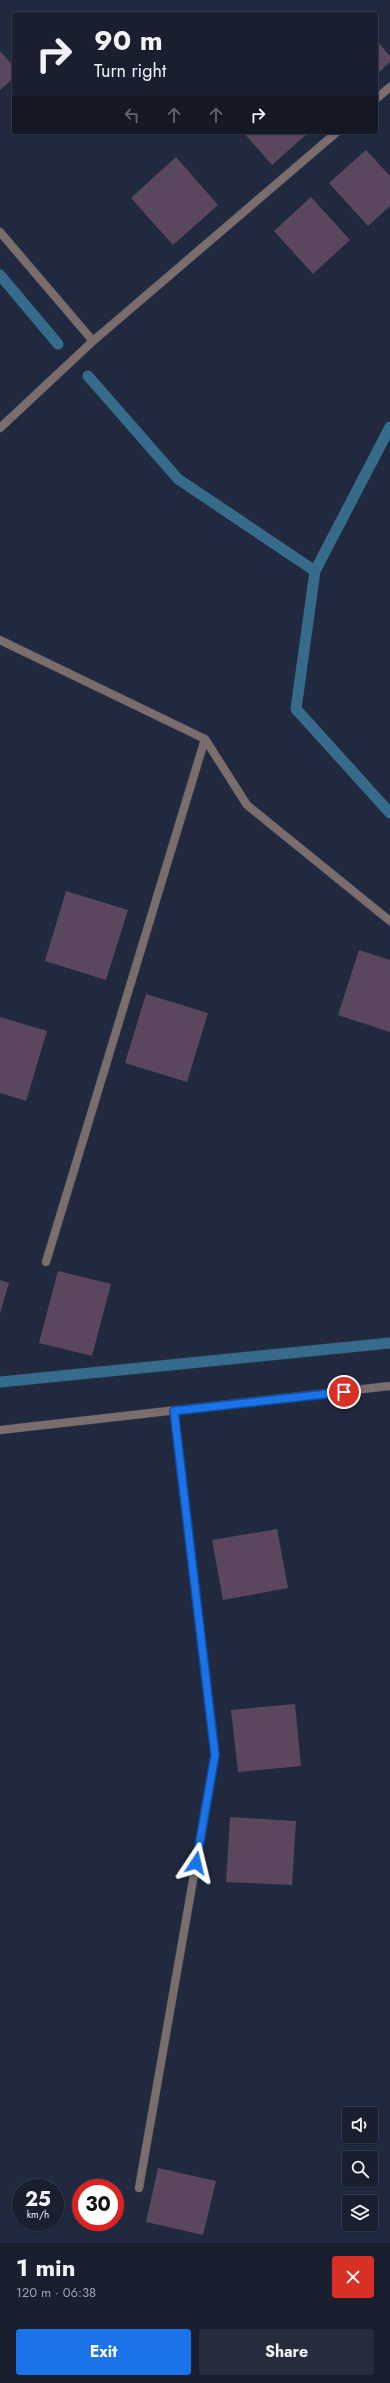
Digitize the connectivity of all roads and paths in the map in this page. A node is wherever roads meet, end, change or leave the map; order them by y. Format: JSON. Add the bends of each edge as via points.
{"nodes":[{"id":1,"x":390,"y":87,"type":"edge"},
{"id":2,"x":378,"y":97,"type":"edge"},
{"id":3,"x":335,"y":134,"type":"edge"},
{"id":4,"x":0,"y":232,"type":"edge"},
{"id":5,"x":93,"y":341,"type":"junction"},
{"id":6,"x":0,"y":428,"type":"edge"},
{"id":7,"x":0,"y":640,"type":"edge"},
{"id":8,"x":205,"y":740,"type":"junction"},
{"id":9,"x":390,"y":921,"type":"edge"},
{"id":10,"x":46,"y":1262,"type":"dead end"},
{"id":11,"x":390,"y":1386,"type":"edge"},
{"id":12,"x":174,"y":1411,"type":"junction"},
{"id":13,"x":0,"y":1430,"type":"edge"},
{"id":14,"x":139,"y":2188,"type":"dead end"}],
"edges":[{"from":1,"to":2,"type":"street"},
{"from":3,"to":5,"type":"street"},
{"from":4,"to":5,"type":"street"},
{"from":5,"to":6,"type":"street"},
{"from":7,"to":8,"type":"street"},
{"from":8,"to":9,"type":"street","via":[[247,805]]},
{"from":8,"to":10,"type":"street"},
{"from":11,"to":12,"type":"street"},
{"from":12,"to":13,"type":"street"},
{"from":12,"to":14,"type":"street","via":[[215,1755]]}]}
